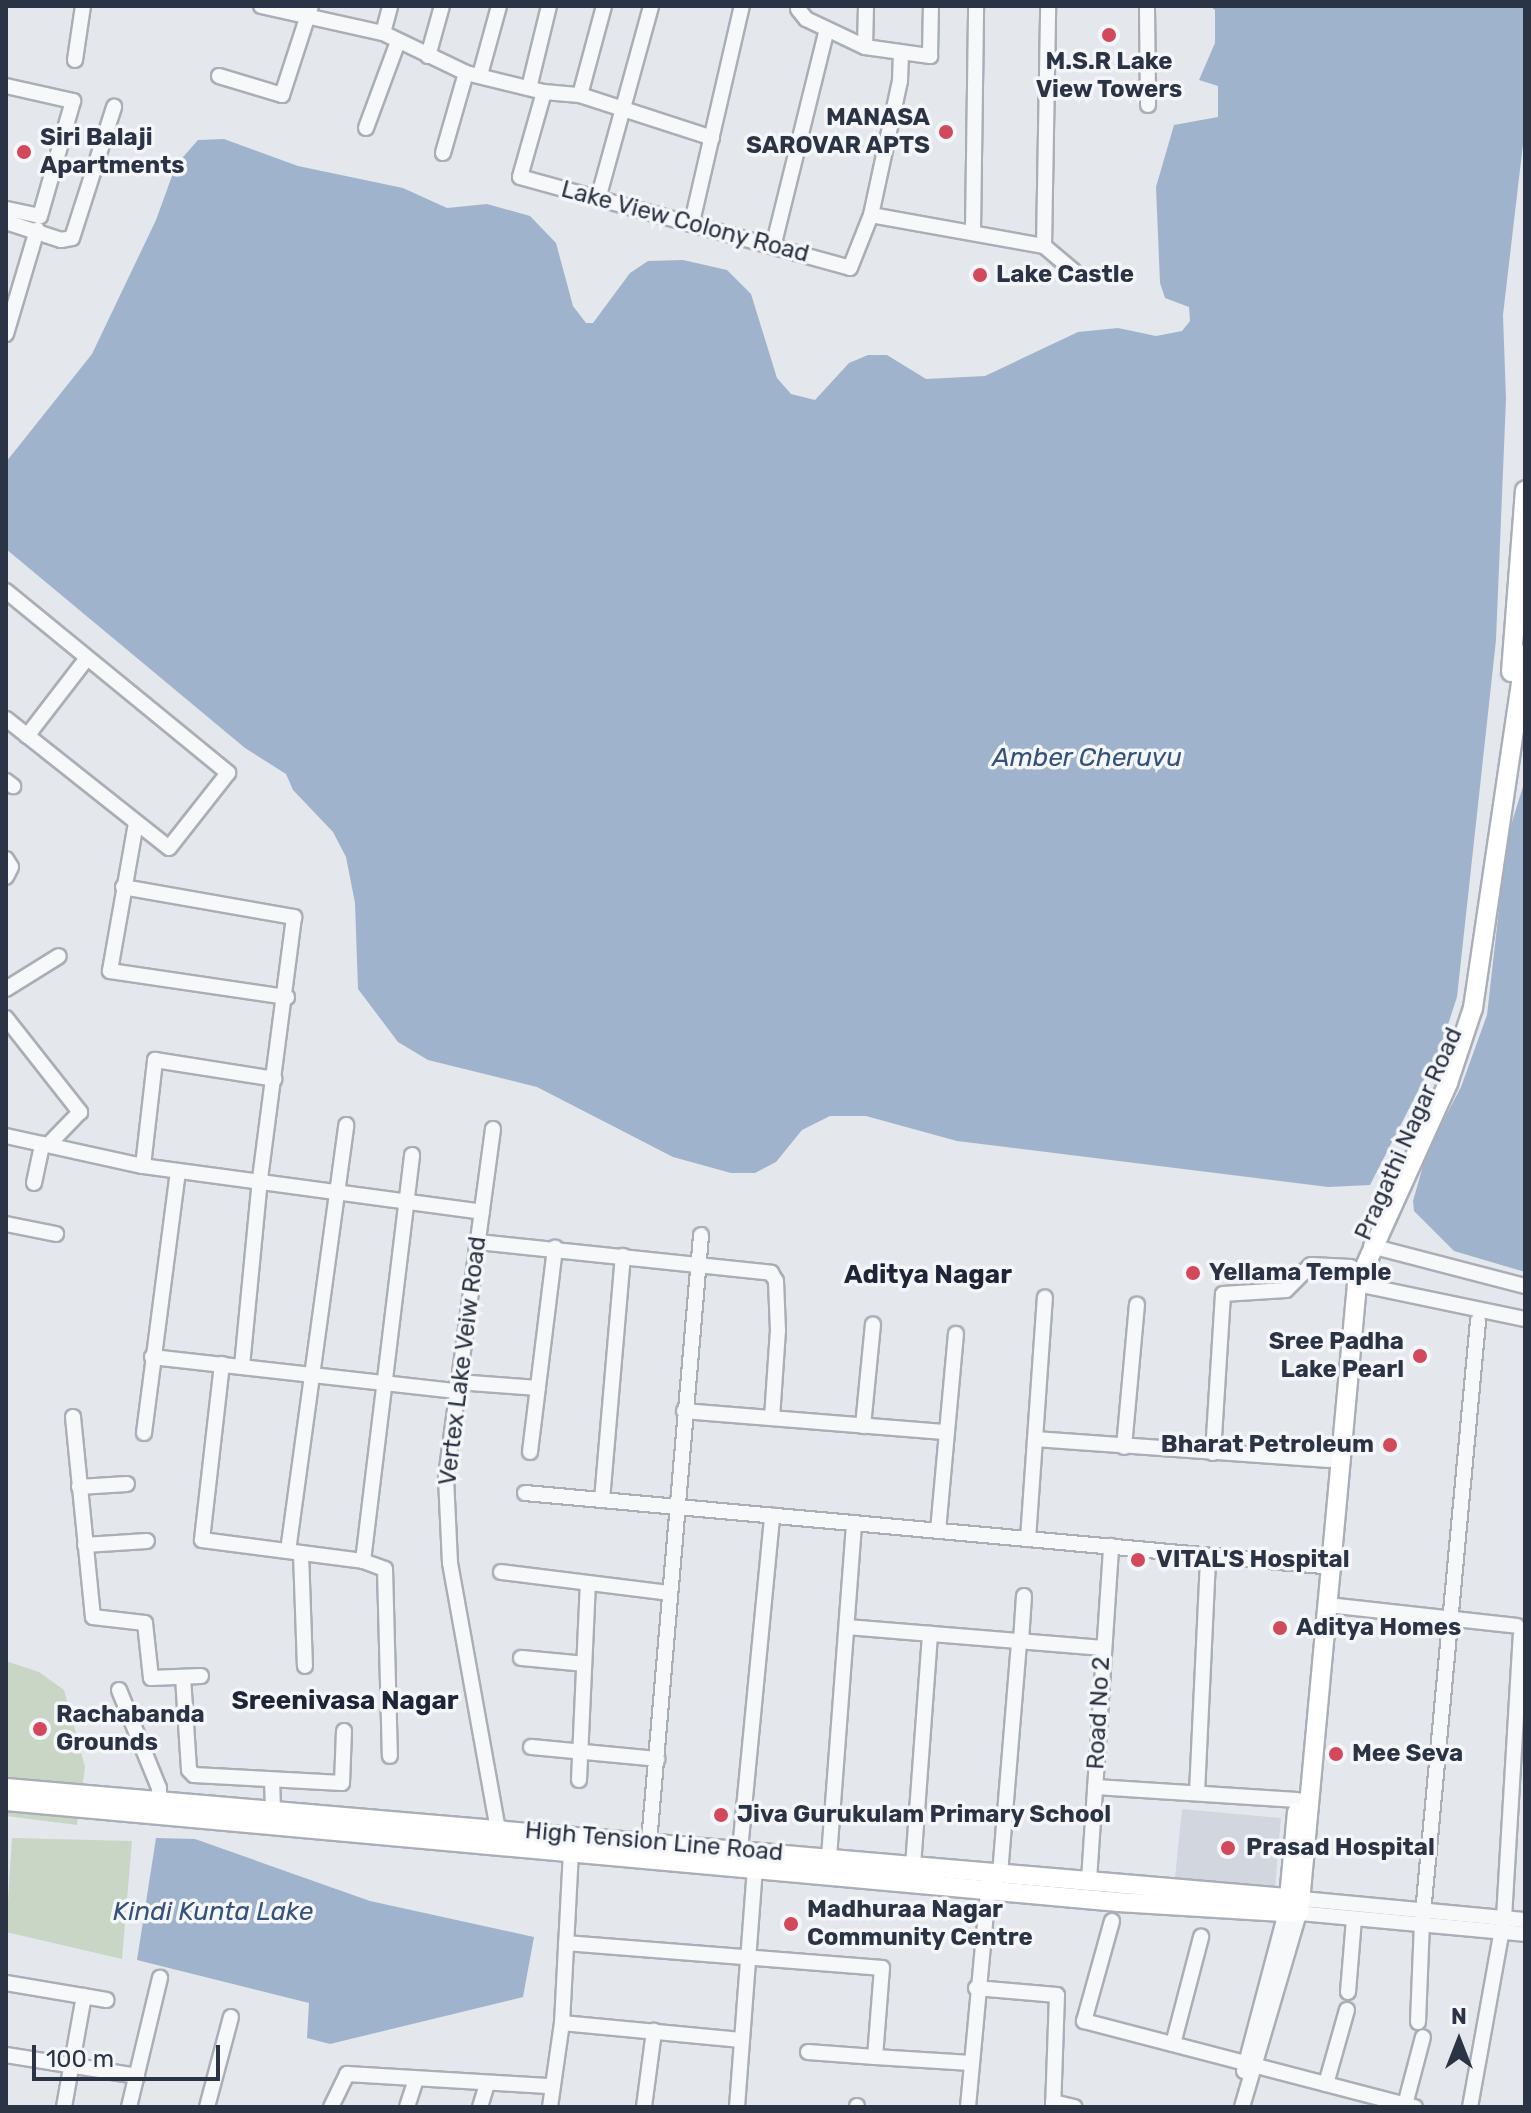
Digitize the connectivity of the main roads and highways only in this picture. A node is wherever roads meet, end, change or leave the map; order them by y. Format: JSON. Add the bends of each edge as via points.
{"nodes":[{"id":1,"x":1525,"y":491,"type":"edge"},
{"id":2,"x":1525,"y":654,"type":"edge"},
{"id":3,"x":1354,"y":1275,"type":"junction"},
{"id":4,"x":1339,"y":1384,"type":"junction"},
{"id":5,"x":6,"y":1788,"type":"edge"},
{"id":6,"x":6,"y":1801,"type":"edge"},
{"id":7,"x":160,"y":1806,"type":"junction"},
{"id":8,"x":1294,"y":1906,"type":"junction"}],
"edges":[{"from":1,"to":3,"type":"main road","name":"Pragathi Nagar Road","via":[[1506,724],[1466,997],[1449,1053]]},
{"from":2,"to":3,"type":"main road","via":[[1473,1008],[1448,1083]]},
{"from":3,"to":4,"type":"main road"},
{"from":4,"to":8,"type":"main road","via":[[1328,1605]]},
{"from":4,"to":8,"type":"main road","via":[[1298,1800]]},
{"from":5,"to":7,"type":"main road","name":"High Tension Line Road"},
{"from":6,"to":7,"type":"main road","name":"High Tension Line Road"},
{"from":7,"to":8,"type":"main road","name":"High Tension Line Road","via":[[248,1808],[829,1857],[1089,1880]]},
{"from":7,"to":8,"type":"main road","name":"High Tension Line Road","via":[[571,1854],[988,1891]]}]}
